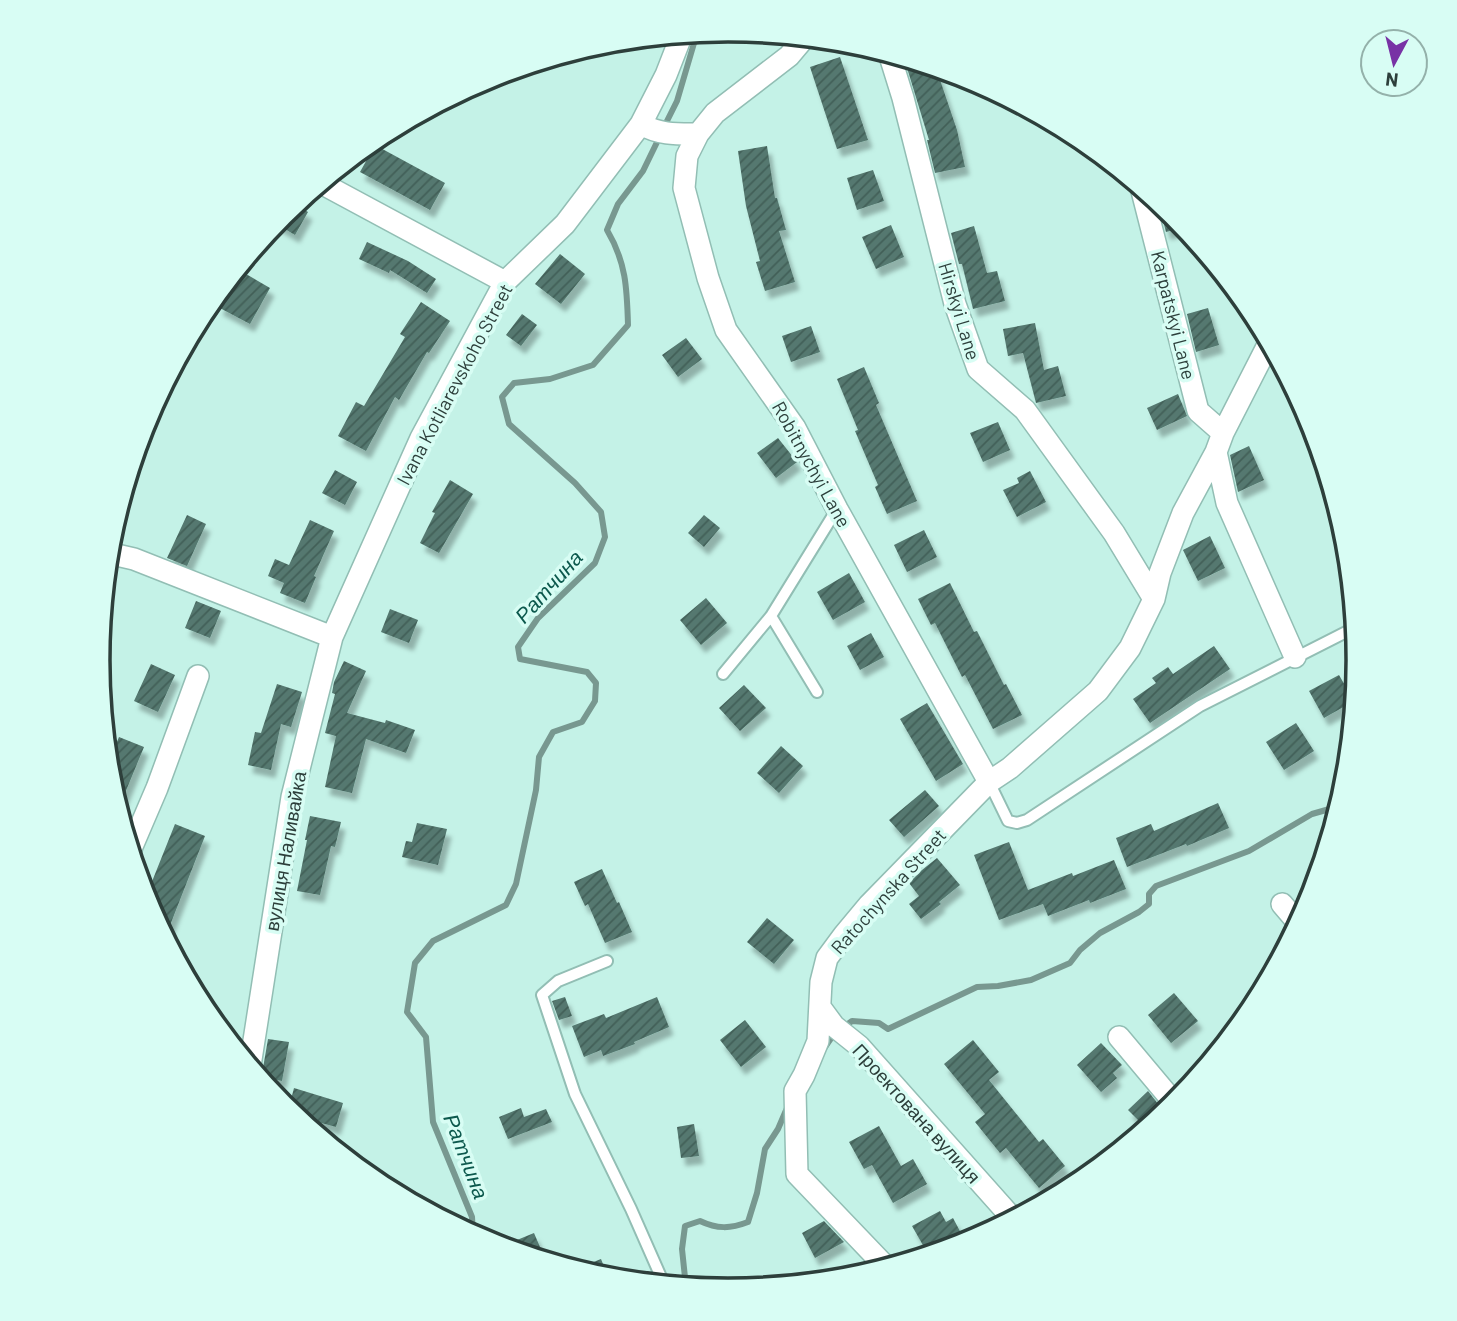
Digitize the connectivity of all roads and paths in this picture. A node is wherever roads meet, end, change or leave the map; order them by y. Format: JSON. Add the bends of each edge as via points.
{"nodes":[{"id":1,"x":678,"y":44,"type":"edge"},
{"id":2,"x":798,"y":46,"type":"edge"},
{"id":3,"x":892,"y":64,"type":"edge"},
{"id":4,"x":647,"y":127,"type":"junction"},
{"id":5,"x":698,"y":134,"type":"junction"},
{"id":6,"x":330,"y":188,"type":"edge"},
{"id":7,"x":1145,"y":204,"type":"edge"},
{"id":8,"x":505,"y":282,"type":"junction"},
{"id":9,"x":1264,"y":352,"type":"edge"},
{"id":10,"x":1219,"y":442,"type":"junction"},
{"id":11,"x":837,"y":509,"type":"junction"},
{"id":12,"x":119,"y":556,"type":"edge"},
{"id":13,"x":1154,"y":599,"type":"junction"},
{"id":14,"x":771,"y":617,"type":"junction"},
{"id":15,"x":1346,"y":632,"type":"edge"},
{"id":16,"x":332,"y":637,"type":"junction"},
{"id":17,"x":1295,"y":657,"type":"junction"},
{"id":18,"x":723,"y":674,"type":"dead end"},
{"id":19,"x":198,"y":676,"type":"dead end"},
{"id":20,"x":817,"y":692,"type":"dead end"},
{"id":21,"x":989,"y":782,"type":"junction"},
{"id":22,"x":136,"y":837,"type":"edge"},
{"id":23,"x":1282,"y":904,"type":"dead end"},
{"id":24,"x":1292,"y":915,"type":"edge"},
{"id":25,"x":607,"y":961,"type":"dead end"},
{"id":26,"x":820,"y":1007,"type":"junction"},
{"id":27,"x":1119,"y":1037,"type":"dead end"},
{"id":28,"x":252,"y":1054,"type":"edge"},
{"id":29,"x":1168,"y":1096,"type":"edge"},
{"id":30,"x":1007,"y":1212,"type":"edge"},
{"id":31,"x":879,"y":1260,"type":"edge"},
{"id":32,"x":660,"y":1275,"type":"edge"}],
"edges":[{"from":1,"to":4,"type":"street","name":"Ivana Kotliarevskoho Street"},
{"from":2,"to":5,"type":"street","via":[[715,113]]},
{"from":3,"to":13,"type":"street","name":"Hirskyi Lane","via":[[956,304],[978,369],[1025,410],[1114,533]]},
{"from":4,"to":5,"type":"street","via":[[675,135]]},
{"from":4,"to":8,"type":"street","name":"Ivana Kotliarevskoho Street","via":[[565,224]]},
{"from":5,"to":11,"type":"street","name":"Robitnychyi Lane","via":[[687,156],[684,188],[726,330],[795,428]]},
{"from":6,"to":8,"type":"street"},
{"from":7,"to":10,"type":"street","name":"Karpatskyi Lane","via":[[1198,411]]},
{"from":8,"to":16,"type":"street","name":"Ivana Kotliarevskoho Street","via":[[421,438]]},
{"from":9,"to":10,"type":"street","name":"Ratochynska Street"},
{"from":10,"to":13,"type":"street","name":"Ratochynska Street","via":[[1183,513]]},
{"from":10,"to":17,"type":"street","via":[[1227,503]]},
{"from":11,"to":14,"type":"lane"},
{"from":11,"to":21,"type":"street","name":"Robitnychyi Lane"},
{"from":12,"to":16,"type":"street"},
{"from":13,"to":21,"type":"street","name":"Ratochynska Street","via":[[1130,648],[1098,691]]},
{"from":14,"to":18,"type":"lane"},
{"from":14,"to":20,"type":"lane"},
{"from":15,"to":17,"type":"lane"},
{"from":16,"to":28,"type":"street","name":"вулиця Наливайка","via":[[292,797]]},
{"from":17,"to":21,"type":"lane","via":[[1200,706],[1027,820],[1008,821]]},
{"from":19,"to":22,"type":"street"},
{"from":21,"to":26,"type":"street","name":"Ratochynska Street","via":[[844,935],[827,958]]},
{"from":23,"to":24,"type":"street"},
{"from":25,"to":32,"type":"lane","via":[[558,981],[542,995],[575,1094]]},
{"from":26,"to":30,"type":"street","name":"Проектована вулиця"},
{"from":26,"to":31,"type":"street","name":"Ratochynska Street","via":[[818,1041],[795,1091],[797,1174]]},
{"from":27,"to":29,"type":"street"}]}
